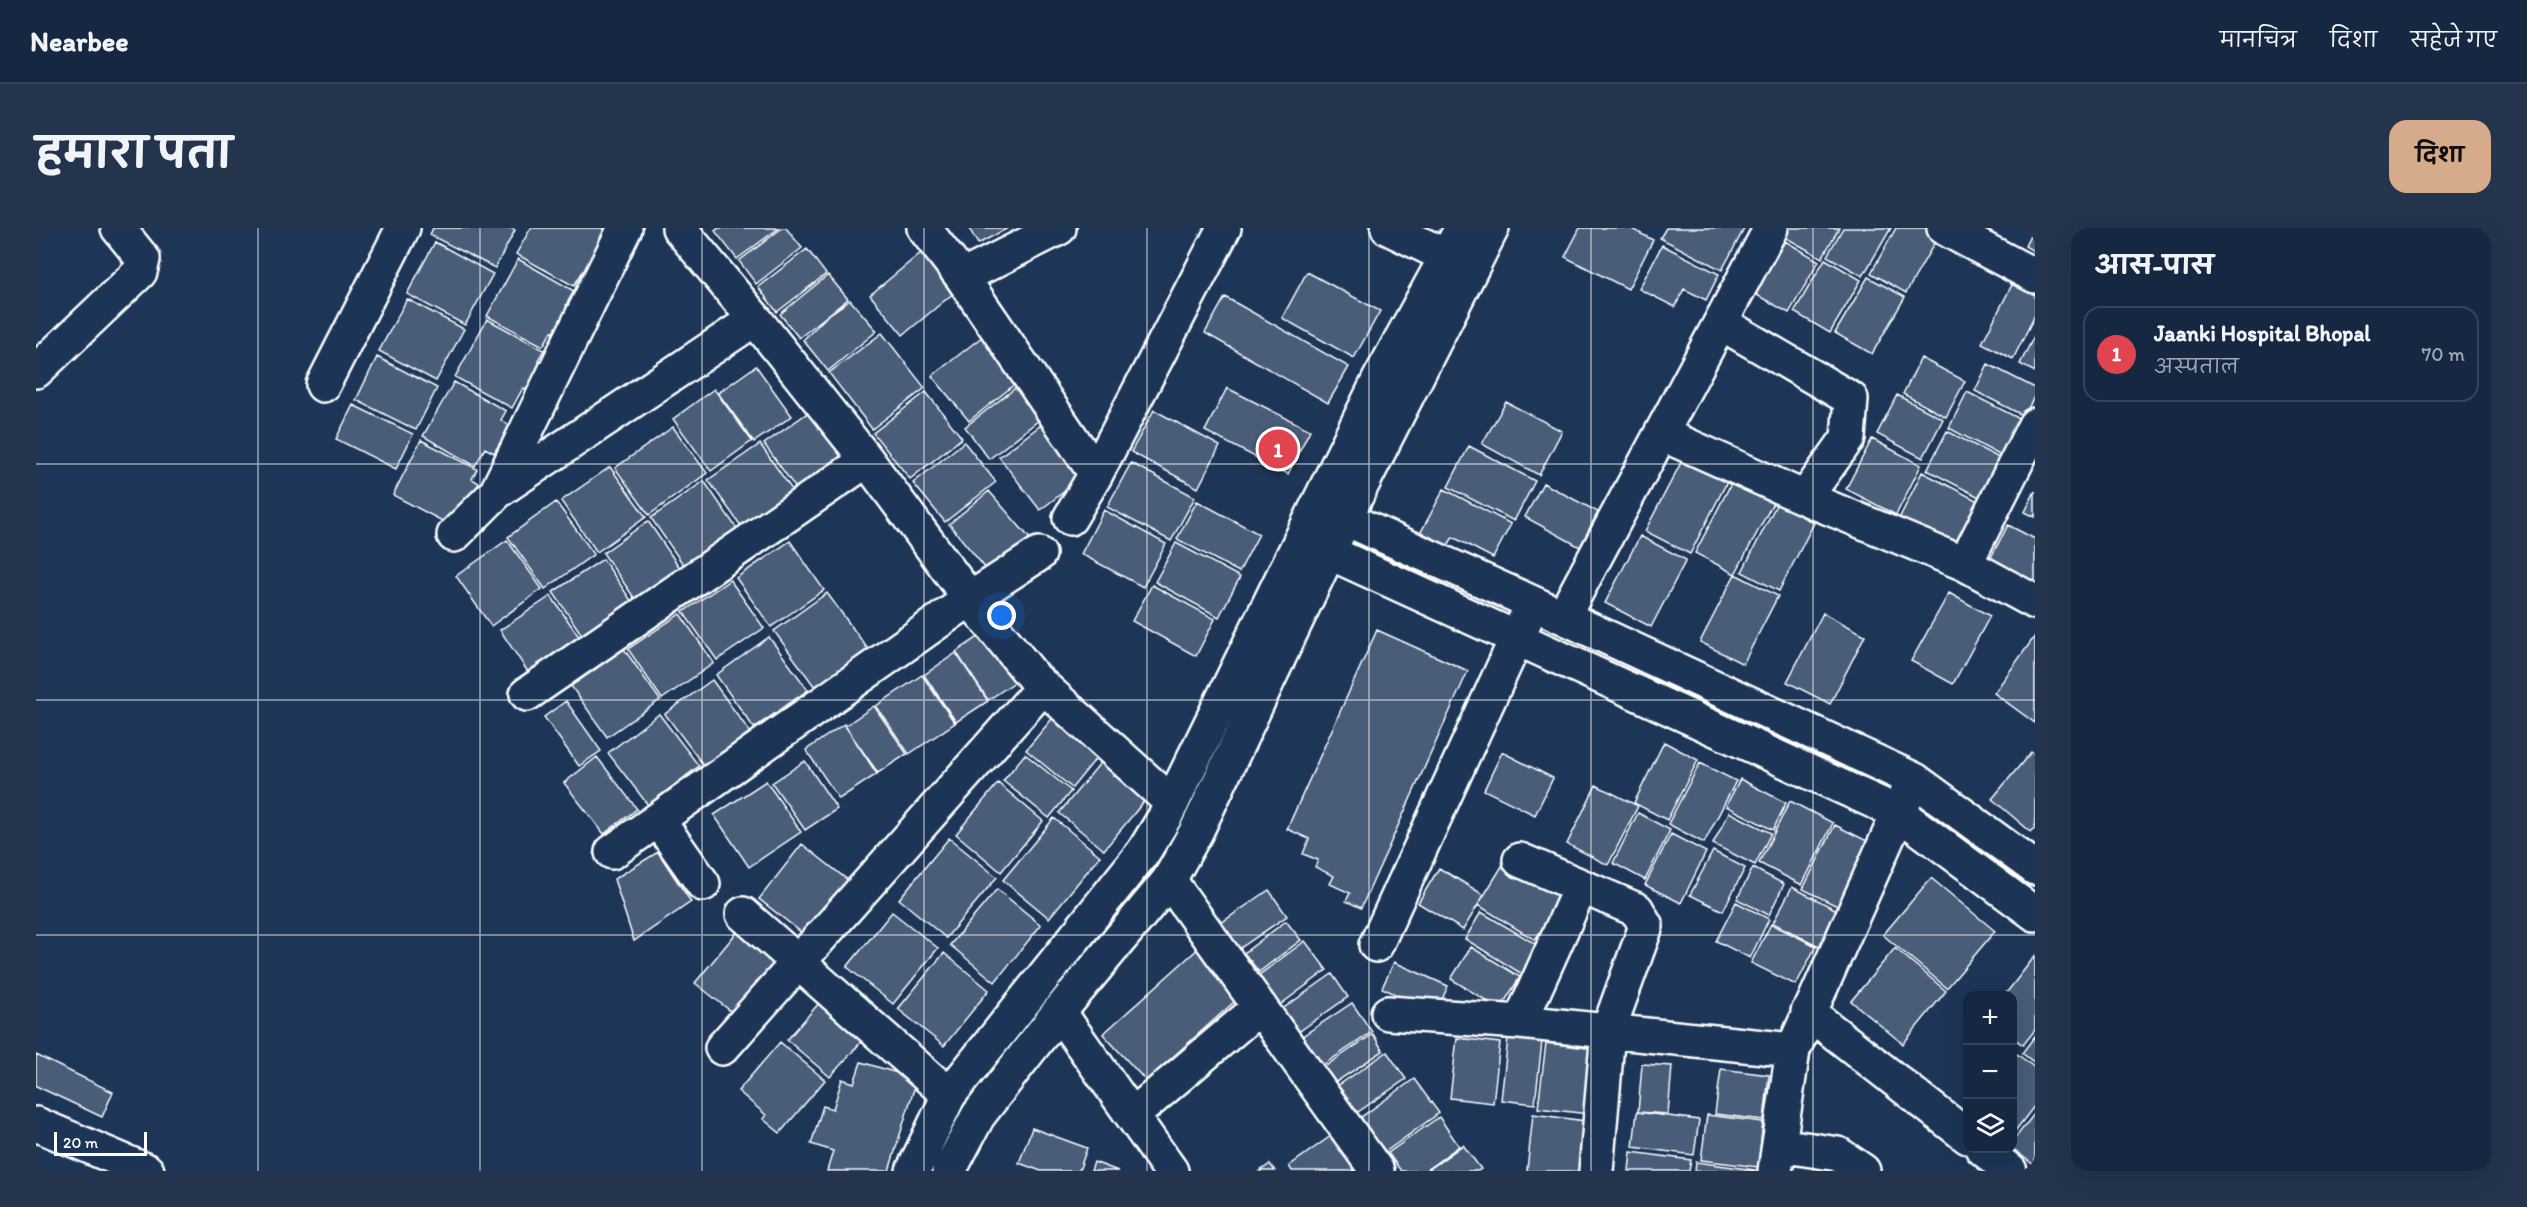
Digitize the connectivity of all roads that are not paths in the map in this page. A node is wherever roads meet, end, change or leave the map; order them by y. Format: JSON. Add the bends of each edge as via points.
{"nodes":[{"id":1,"x":118,"y":228,"type":"edge"},
{"id":2,"x":403,"y":228,"type":"edge"},
{"id":3,"x":625,"y":228,"type":"edge"},
{"id":4,"x":679,"y":228,"type":"edge"},
{"id":5,"x":924,"y":228,"type":"edge"},
{"id":6,"x":1059,"y":228,"type":"edge"},
{"id":7,"x":1224,"y":228,"type":"edge"},
{"id":8,"x":1388,"y":228,"type":"edge"},
{"id":9,"x":1462,"y":228,"type":"edge"},
{"id":10,"x":1492,"y":228,"type":"edge"},
{"id":11,"x":1771,"y":228,"type":"edge"},
{"id":12,"x":1944,"y":228,"type":"edge"},
{"id":13,"x":1446,"y":256,"type":"junction"},
{"id":14,"x":2035,"y":276,"type":"edge"},
{"id":15,"x":962,"y":277,"type":"junction"},
{"id":16,"x":755,"y":319,"type":"junction"},
{"id":17,"x":1721,"y":322,"type":"junction"},
{"id":18,"x":41,"y":356,"type":"edge"},
{"id":19,"x":322,"y":385,"type":"dead end"},
{"id":20,"x":2035,"y":425,"type":"edge"},
{"id":21,"x":1662,"y":434,"type":"junction"},
{"id":22,"x":867,"y":460,"type":"junction"},
{"id":23,"x":1096,"y":474,"type":"junction"},
{"id":24,"x":498,"y":491,"type":"junction"},
{"id":25,"x":1805,"y":498,"type":"junction"},
{"id":26,"x":1330,"y":513,"type":"junction"},
{"id":27,"x":1070,"y":518,"type":"dead end"},
{"id":28,"x":453,"y":535,"type":"dead end"},
{"id":29,"x":1315,"y":545,"type":"junction"},
{"id":30,"x":1039,"y":554,"type":"dead end"},
{"id":31,"x":1965,"y":564,"type":"junction"},
{"id":32,"x":970,"y":599,"type":"junction"},
{"id":33,"x":2035,"y":602,"type":"edge"},
{"id":34,"x":1533,"y":603,"type":"junction"},
{"id":35,"x":1563,"y":616,"type":"junction"},
{"id":36,"x":1517,"y":636,"type":"junction"},
{"id":37,"x":1043,"y":687,"type":"junction"},
{"id":38,"x":527,"y":693,"type":"dead end"},
{"id":39,"x":1915,"y":780,"type":"junction"},
{"id":40,"x":1173,"y":803,"type":"junction"},
{"id":41,"x":1897,"y":812,"type":"junction"},
{"id":42,"x":658,"y":819,"type":"junction"},
{"id":43,"x":612,"y":852,"type":"dead end"},
{"id":44,"x":1520,"y":860,"type":"dead end"},
{"id":45,"x":2035,"y":868,"type":"edge"},
{"id":46,"x":1169,"y":880,"type":"junction"},
{"id":47,"x":703,"y":884,"type":"dead end"},
{"id":48,"x":1581,"y":886,"type":"junction"},
{"id":49,"x":743,"y":914,"type":"dead end"},
{"id":50,"x":2035,"y":914,"type":"edge"},
{"id":51,"x":1376,"y":945,"type":"dead end"},
{"id":52,"x":798,"y":963,"type":"junction"},
{"id":53,"x":1260,"y":1007,"type":"junction"},
{"id":54,"x":1059,"y":1012,"type":"junction"},
{"id":55,"x":1808,"y":1012,"type":"junction"},
{"id":56,"x":1388,"y":1013,"type":"dead end"},
{"id":57,"x":1520,"y":1022,"type":"junction"},
{"id":58,"x":1608,"y":1030,"type":"junction"},
{"id":59,"x":722,"y":1048,"type":"dead end"},
{"id":60,"x":1793,"y":1050,"type":"junction"},
{"id":61,"x":949,"y":1095,"type":"junction"},
{"id":62,"x":1133,"y":1115,"type":"junction"},
{"id":63,"x":36,"y":1124,"type":"edge"},
{"id":64,"x":1963,"y":1133,"type":"edge"},
{"id":65,"x":1987,"y":1153,"type":"edge"},
{"id":66,"x":1777,"y":1158,"type":"edge"},
{"id":67,"x":147,"y":1171,"type":"edge"},
{"id":68,"x":913,"y":1171,"type":"edge"},
{"id":69,"x":949,"y":1171,"type":"edge"},
{"id":70,"x":1172,"y":1171,"type":"edge"},
{"id":71,"x":1377,"y":1171,"type":"edge"},
{"id":72,"x":1596,"y":1171,"type":"edge"},
{"id":73,"x":1863,"y":1171,"type":"edge"},
{"id":74,"x":2010,"y":1171,"type":"edge"}],
"edges":[{"from":1,"to":18,"type":"street","via":[[143,259],[140,272]]},
{"from":2,"to":19,"type":"street"},
{"from":3,"to":24,"type":"street"},
{"from":4,"to":16,"type":"street"},
{"from":5,"to":15,"type":"street"},
{"from":6,"to":15,"type":"street"},
{"from":7,"to":23,"type":"street"},
{"from":8,"to":13,"type":"street"},
{"from":9,"to":13,"type":"street"},
{"from":10,"to":26,"type":"street"},
{"from":11,"to":17,"type":"street"},
{"from":12,"to":14,"type":"street"},
{"from":13,"to":26,"type":"street","via":[[1379,380]]},
{"from":15,"to":23,"type":"street"},
{"from":16,"to":22,"type":"street"},
{"from":16,"to":24,"type":"street"},
{"from":17,"to":21,"type":"street"},
{"from":17,"to":25,"type":"street","via":[[1851,399],[1848,438]]},
{"from":20,"to":31,"type":"street"},
{"from":21,"to":25,"type":"street"},
{"from":21,"to":35,"type":"street"},
{"from":22,"to":32,"type":"street"},
{"from":22,"to":38,"type":"street"},
{"from":23,"to":27,"type":"street"},
{"from":24,"to":28,"type":"street"},
{"from":25,"to":31,"type":"street"},
{"from":26,"to":29,"type":"street"},
{"from":26,"to":34,"type":"street"},
{"from":29,"to":36,"type":"street"},
{"from":29,"to":40,"type":"street"},
{"from":29,"to":46,"type":"street","via":[[1196,832]]},
{"from":30,"to":32,"type":"street"},
{"from":31,"to":33,"type":"street"},
{"from":32,"to":37,"type":"street"},
{"from":32,"to":42,"type":"street"},
{"from":34,"to":35,"type":"street"},
{"from":34,"to":36,"type":"street"},
{"from":35,"to":39,"type":"street"},
{"from":36,"to":41,"type":"street"},
{"from":36,"to":51,"type":"street"},
{"from":37,"to":40,"type":"street"},
{"from":37,"to":52,"type":"street"},
{"from":39,"to":41,"type":"street"},
{"from":39,"to":45,"type":"street"},
{"from":40,"to":61,"type":"street","via":[[1144,851]]},
{"from":41,"to":50,"type":"street"},
{"from":41,"to":55,"type":"street"},
{"from":42,"to":43,"type":"street"},
{"from":42,"to":47,"type":"street"},
{"from":44,"to":48,"type":"street"},
{"from":46,"to":53,"type":"street"},
{"from":46,"to":54,"type":"street"},
{"from":48,"to":57,"type":"street"},
{"from":48,"to":58,"type":"street","via":[[1637,910],[1646,926]]},
{"from":49,"to":52,"type":"street"},
{"from":52,"to":59,"type":"street"},
{"from":52,"to":61,"type":"street"},
{"from":53,"to":62,"type":"street"},
{"from":53,"to":71,"type":"street"},
{"from":54,"to":62,"type":"street"},
{"from":54,"to":69,"type":"street","via":[[978,1116]]},
{"from":55,"to":60,"type":"street"},
{"from":55,"to":64,"type":"street"},
{"from":56,"to":57,"type":"street"},
{"from":57,"to":58,"type":"street"},
{"from":58,"to":60,"type":"street"},
{"from":58,"to":72,"type":"street"},
{"from":60,"to":66,"type":"street"},
{"from":61,"to":68,"type":"street"},
{"from":62,"to":70,"type":"street"},
{"from":63,"to":67,"type":"street"},
{"from":65,"to":74,"type":"street"},
{"from":66,"to":73,"type":"street","via":[[1838,1154]]}]}
